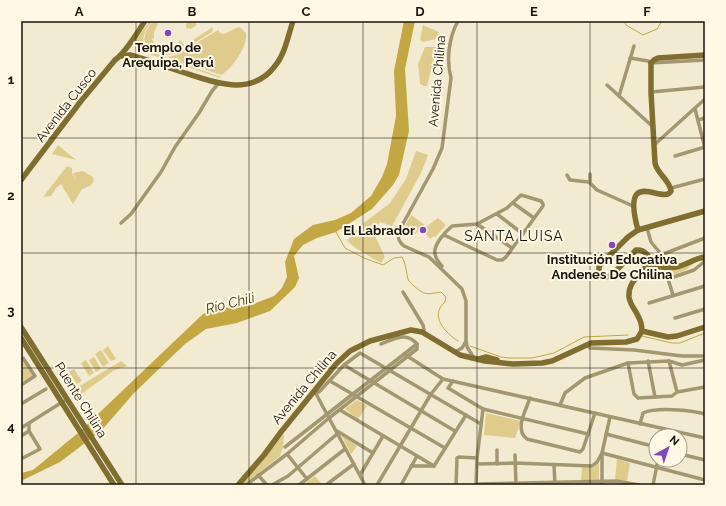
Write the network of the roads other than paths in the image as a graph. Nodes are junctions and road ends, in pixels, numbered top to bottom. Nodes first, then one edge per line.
1 (145, 21) edge
2 (293, 21) edge
3 (458, 21) edge
4 (128, 45) junction
5 (634, 46) dead end
6 (130, 55) junction
7 (705, 55) edge
8 (121, 56) junction
9 (630, 58) junction
10 (705, 60) edge
11 (651, 64) junction
12 (218, 84) junction
13 (607, 85) dead end
14 (705, 87) edge
15 (651, 92) junction
16 (619, 96) junction
17 (705, 99) edge
18 (695, 109) junction
19 (652, 116) junction
20 (705, 118) edge
21 (644, 120) junction
22 (698, 120) junction
23 (652, 126) junction
24 (664, 135) junction
25 (653, 136) junction
26 (653, 145) junction
27 (705, 148) edge
28 (675, 156) dead end
29 (590, 174) dead end
30 (567, 175) dead end
31 (705, 179) edge
32 (21, 180) edge
33 (590, 182) junction
34 (671, 188) junction
35 (513, 203) junction
36 (633, 206) junction
37 (705, 211) edge
38 (497, 214) junction
39 (534, 218) junction
40 (121, 223) dead end
41 (477, 224) junction
42 (647, 228) junction
43 (638, 230) junction
44 (523, 234) junction
45 (444, 235) junction
46 (705, 238) edge
47 (512, 248) junction
48 (705, 257) edge
49 (648, 265) junction
50 (446, 272) junction
51 (705, 286) edge
52 (403, 292) dead end
53 (672, 295) junction
54 (649, 303) dead end
55 (705, 309) edge
56 (675, 318) dead end
57 (21, 327) edge
58 (705, 327) edge
59 (425, 335) junction
60 (640, 335) junction
61 (21, 338) edge
62 (466, 340) junction
63 (381, 344) dead end
64 (587, 345) junction
65 (455, 353) junction
66 (406, 355) junction
67 (705, 356) edge
68 (23, 358) dead end
69 (476, 359) junction
70 (705, 360) edge
71 (648, 361) junction
72 (669, 361) junction
73 (628, 363) junction
74 (344, 365) junction
75 (388, 369) junction
76 (443, 379) junction
77 (330, 381) junction
78 (453, 381) junction
79 (372, 382) junction
80 (21, 384) edge
81 (705, 387) edge
82 (46, 389) dead end
83 (315, 392) junction
84 (677, 392) junction
85 (431, 394) junction
86 (355, 395) junction
87 (655, 397) junction
88 (530, 398) junction
89 (64, 401) dead end
90 (21, 404) edge
91 (560, 405) junction
92 (483, 409) junction
93 (340, 410) junction
94 (421, 411) junction
95 (595, 413) junction
96 (705, 414) edge
97 (466, 415) junction
98 (328, 416) junction
99 (610, 417) junction
100 (523, 418) junction
101 (29, 424) junction
102 (481, 424) junction
103 (640, 424) junction
104 (21, 428) edge
105 (411, 428) junction
106 (659, 428) edge
107 (29, 431) junction
108 (455, 431) junction
109 (336, 432) junction
110 (588, 434) junction
111 (606, 434) junction
112 (688, 434) edge
113 (21, 436) edge
114 (383, 436) junction
115 (705, 438) edge
116 (648, 445) edge
117 (400, 446) junction
118 (285, 447) dead end
119 (444, 448) junction
120 (346, 449) junction
121 (497, 450) dead end
122 (373, 453) junction
123 (602, 453) junction
124 (287, 454) junction
125 (515, 455) dead end
126 (417, 456) junction
127 (688, 456) edge
128 (477, 458) junction
129 (21, 459) edge
130 (705, 460) edge
131 (515, 463) junction
132 (354, 464) junction
133 (476, 464) junction
134 (497, 464) junction
135 (554, 465) junction
136 (648, 465) edge
137 (411, 466) junction
138 (434, 466) junction
139 (297, 468) junction
140 (656, 468) edge
141 (660, 468) edge
142 (258, 475) junction
143 (360, 475) junction
144 (306, 479) junction
145 (705, 480) edge
146 (555, 483) edge
147 (602, 483) edge
148 (301, 484) edge
149 (476, 484) edge
150 (516, 484) edge
151 (114, 485) edge
152 (122, 485) edge
153 (238, 485) edge
154 (246, 485) edge
155 (267, 485) edge
156 (272, 485) edge
157 (326, 485) edge
158 (365, 485) edge
159 (377, 485) edge
160 (401, 485) edge
161 (456, 485) edge
162 (639, 485) edge
163 (653, 485) edge

1 - 4 street, Avenida Cusco
2 - 12 street
3 - 50 street, Avenida Chilina
4 - 6 street
4 - 8 street, Avenida Cusco
5 - 9 street
6 - 8 street
6 - 12 street
7 - 11 street
8 - 32 street, Avenida Cusco
9 - 11 street
9 - 16 street
10 - 11 street
11 - 15 street
12 - 40 street
13 - 16 street
14 - 15 street
15 - 19 street
16 - 21 street
17 - 18 street
18 - 22 street
18 - 24 street
19 - 21 street
19 - 23 street
20 - 22 street
21 - 23 street
22 - 27 street
23 - 25 street
24 - 25 street
24 - 26 street
25 - 26 street
26 - 34 street
27 - 28 street
29 - 33 street
30 - 33 street
31 - 34 street
33 - 36 street
34 - 36 street
35 - 38 street
35 - 39 street
35 - 39 street
36 - 43 street
37 - 42 street
38 - 41 street
38 - 44 street
39 - 44 street
41 - 45 street
41 - 47 street
42 - 43 street
42 - 46 street
43 - 49 street
44 - 47 street
45 - 47 street
45 - 50 street
48 - 49 street
48 - 53 street
49 - 60 street
50 - 62 street, Avenida Chilina
51 - 53 street
52 - 59 street
53 - 54 street
55 - 56 street
57 - 152 street, Puente Chilina
58 - 60 street
59 - 65 street, Avenida Chilina
59 - 83 street, Avenida Chilina
60 - 64 street, Avenida Chilina
61 - 151 street, Puente Chilina
62 - 65 street
62 - 69 street, Avenida Chilina
63 - 66 street
64 - 67 street
64 - 69 street, Avenida Chilina
65 - 69 street, Avenida Chilina
66 - 75 street
66 - 76 street
68 - 80 street
70 - 72 street
71 - 72 street
71 - 73 street
71 - 87 street
72 - 84 street
73 - 87 street
73 - 91 street
74 - 75 street
74 - 77 street
74 - 79 street
75 - 79 street
75 - 85 street
76 - 78 street
76 - 85 street
77 - 83 street
77 - 86 street
78 - 88 street
78 - 92 street
79 - 86 street
79 - 94 street
81 - 84 street
82 - 90 street
83 - 98 street
83 - 153 street, Avenida Chilina
84 - 87 street
85 - 94 street
85 - 97 street
86 - 93 street
86 - 98 street
86 - 105 street
88 - 91 street
88 - 100 street
89 - 101 street
91 - 95 street
92 - 100 street
92 - 102 street
93 - 98 street
93 - 114 street
94 - 105 street
94 - 108 street
95 - 99 street
95 - 110 street
96 - 103 street
97 - 102 street
97 - 108 street
98 - 109 street
98 - 118 street
98 - 124 street
99 - 103 street
99 - 111 street
100 - 110 street
100 - 110 street
101 - 104 street
101 - 107 street
102 - 128 street
103 - 106 street
105 - 117 street
105 - 119 street
107 - 113 street
107 - 129 street
108 - 119 street
109 - 120 street
109 - 122 street
109 - 139 street
111 - 116 street
111 - 123 street
112 - 115 street
114 - 117 street
114 - 122 street
117 - 126 street
117 - 159 street
119 - 138 street
120 - 132 street
120 - 144 street
121 - 134 street
122 - 143 street
123 - 135 street
123 - 136 street
123 - 147 street
124 - 139 street
124 - 142 street
125 - 131 street
126 - 137 street
126 - 138 street
127 - 130 street
128 - 133 street
128 - 161 street
131 - 134 street
131 - 135 street
131 - 150 street
132 - 143 street
132 - 157 street
133 - 134 street
133 - 149 street
135 - 146 street
137 - 138 street
137 - 160 street
139 - 144 street
139 - 156 street
140 - 163 street
141 - 145 street
142 - 154 street
142 - 155 street
143 - 158 street
144 - 148 street
146 - 147 street
146 - 150 street
147 - 162 street
149 - 150 street

